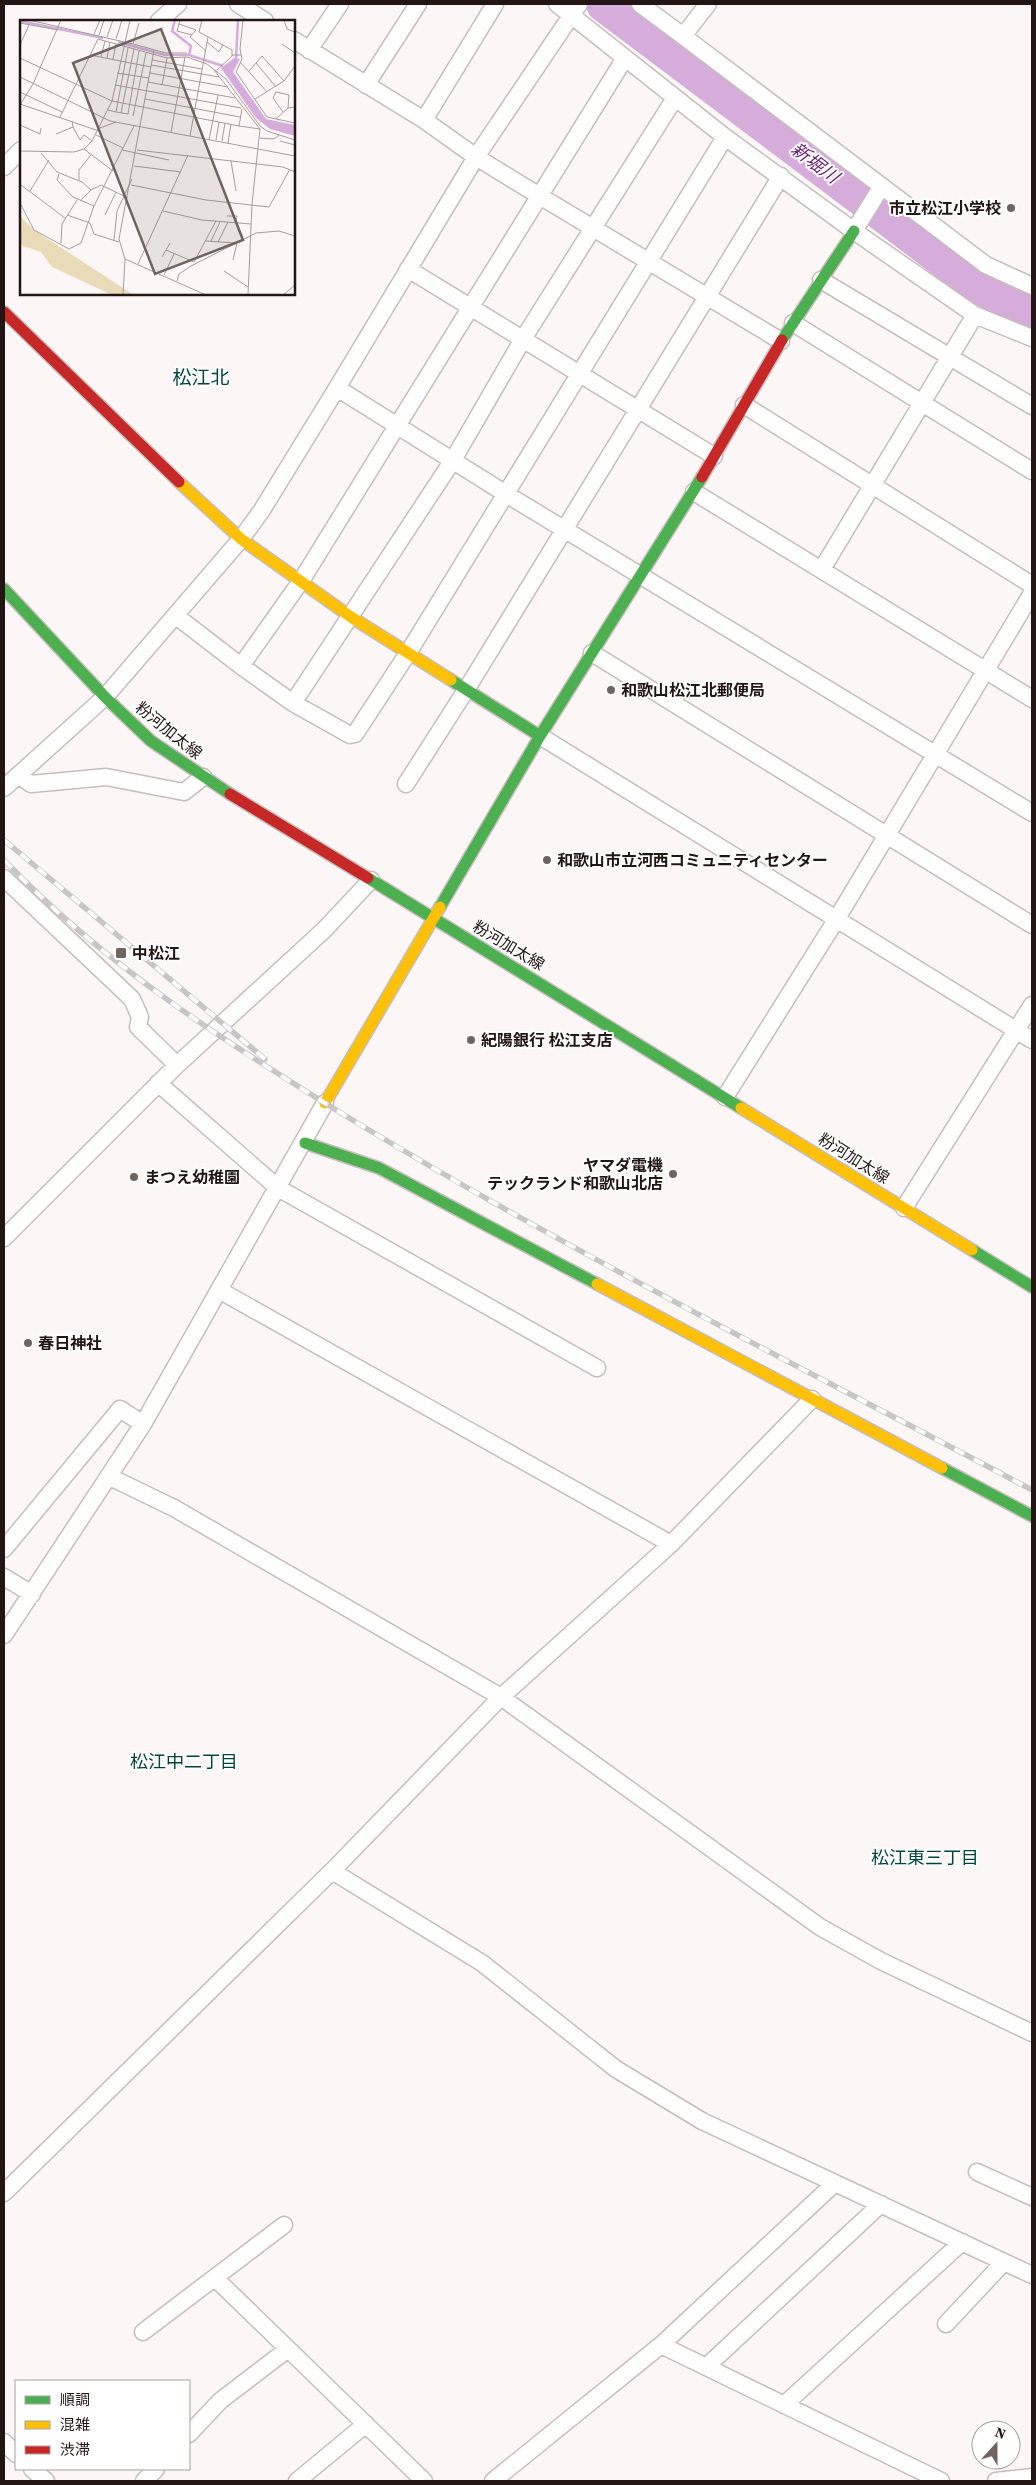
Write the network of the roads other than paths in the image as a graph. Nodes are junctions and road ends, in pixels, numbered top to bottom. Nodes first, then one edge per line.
1 (178, 4) edge
2 (238, 4) edge
3 (340, 4) edge
4 (418, 4) edge
5 (495, 4) edge
6 (557, 4) edge
7 (640, 4) edge
8 (708, 4) edge
9 (575, 9) edge
10 (161, 20) edge
11 (263, 20) edge
12 (683, 36) junction
13 (295, 41) edge
14 (310, 50) junction
15 (624, 58) junction
16 (366, 86) junction
17 (675, 98) junction
18 (424, 120) junction
19 (725, 137) junction
20 (20, 151) edge
21 (476, 157) junction
22 (4, 167) edge
23 (781, 176) junction
24 (882, 186) junction
25 (538, 195) junction
26 (593, 229) junction
27 (854, 231) junction
28 (648, 264) junction
29 (408, 269) junction
30 (821, 280) junction
31 (1032, 286) edge
32 (707, 298) junction
33 (469, 306) junction
34 (4, 312) edge
35 (975, 315) junction
36 (793, 324) junction
37 (1032, 338) edge
38 (523, 339) junction
39 (782, 342) junction
40 (950, 357) junction
41 (579, 373) junction
42 (338, 388) junction
43 (922, 404) junction
44 (744, 405) junction
45 (1032, 406) edge
46 (638, 411) junction
47 (397, 425) junction
48 (714, 456) junction
49 (453, 460) junction
50 (1032, 471) edge
51 (872, 484) junction
52 (694, 492) junction
53 (506, 494) junction
54 (565, 529) junction
55 (241, 539) junction
56 (822, 570) junction
57 (642, 575) junction
58 (300, 581) junction
59 (1032, 585) edge
60 (4, 589) edge
61 (1032, 594) edge
62 (176, 616) junction
63 (351, 617) junction
64 (592, 653) junction
65 (408, 654) junction
66 (241, 666) junction
67 (985, 670) junction
68 (466, 690) junction
69 (105, 698) junction
70 (1032, 699) edge
71 (293, 703) junction
72 (540, 736) junction
73 (934, 755) junction
74 (18, 775) junction
75 (203, 777) junction
76 (406, 784) dead end
77 (4, 788) edge
78 (1032, 813) edge
79 (886, 836) junction
80 (4, 878) edge
81 (371, 880) junction
82 (432, 918) junction
83 (836, 920) junction
84 (1032, 925) edge
85 (1032, 1005) edge
86 (1016, 1030) junction
87 (1032, 1040) edge
88 (177, 1065) junction
89 (158, 1083) junction
90 (725, 1097) junction
91 (325, 1103) joint
92 (305, 1142) junction
93 (278, 1188) junction
94 (904, 1208) junction
95 (4, 1238) edge
96 (1032, 1286) edge
97 (219, 1290) junction
98 (597, 1368) dead end
99 (812, 1398) junction
100 (143, 1424) junction
101 (110, 1477) junction
102 (1032, 1516) edge
103 (670, 1544) junction
104 (4, 1549) edge
105 (4, 1577) edge
106 (32, 1594) junction
107 (4, 1635) edge
108 (501, 1697) junction
109 (332, 1871) junction
110 (1032, 2033) edge
111 (977, 2172) dead end
112 (835, 2183) junction
113 (4, 2193) edge
114 (1032, 2197) edge
115 (880, 2204) junction
116 (284, 2225) dead end
117 (962, 2242) junction
118 (1004, 2262) junction
119 (1032, 2275) edge
120 (215, 2278) junction
121 (946, 2324) dead end
122 (143, 2332) dead end
123 (661, 2345) junction
124 (288, 2348) junction
125 (706, 2367) junction
126 (784, 2405) junction
127 (366, 2424) junction
128 (190, 2433) edge
129 (4, 2442) edge
130 (15, 2453) edge
131 (33, 2470) edge
132 (155, 2470) edge
133 (1032, 2477) edge
134 (46, 2481) edge
135 (144, 2481) edge
136 (297, 2481) edge
137 (424, 2481) edge
138 (493, 2481) edge
139 (941, 2481) edge
140 (996, 2481) edge

1 - 10 street
2 - 11 street
3 - 14 street
4 - 16 street
5 - 18 street
6 - 9 street
7 - 12 street
8 - 12 street
9 - 15 street
9 - 21 street
12 - 24 street
13 - 14 street
14 - 16 street
15 - 17 street
15 - 25 street
16 - 18 street
17 - 19 street
17 - 26 street
18 - 21 street
19 - 23 street
19 - 28 street
20 - 22 street
21 - 25 street
21 - 29 street
23 - 27 street
23 - 32 street
24 - 27 street
24 - 31 street
25 - 26 street
25 - 33 street
26 - 28 street
26 - 38 street
27 - 30 street
27 - 35 street
28 - 32 street
28 - 41 street
29 - 33 street
29 - 42 street
30 - 36 street
30 - 40 street
32 - 39 street
32 - 46 street
33 - 38 street
33 - 47 street
34 - 55 street
35 - 37 street
35 - 40 street
36 - 39 street
36 - 43 street
38 - 41 street
38 - 49 street
39 - 44 street
40 - 43 street
40 - 45 street
41 - 46 street
41 - 53 street
42 - 47 street
42 - 55 street
43 - 50 street
43 - 51 street
44 - 48 street
44 - 51 street
46 - 48 street
46 - 54 street
47 - 49 street
47 - 58 street
48 - 52 street
49 - 53 street
49 - 63 street
51 - 56 street
51 - 59 street
52 - 56 street
52 - 57 street
53 - 54 street
53 - 65 street
54 - 57 street
54 - 68 street
55 - 58 street
55 - 62 street
56 - 67 street
57 - 64 street
57 - 73 street
58 - 63 street
58 - 66 street
60 - 69 street, 粉河加太線
61 - 67 street
62 - 66 street
62 - 69 street
63 - 65 street
63 - 71 street
64 - 72 street
64 - 79 street
65 - 68 street
65 - 71 street
66 - 71 street
67 - 70 street
67 - 73 street
68 - 72 street
68 - 76 street
69 - 74 street
69 - 75 street, 粉河加太線
72 - 82 street
72 - 83 street
73 - 78 street
73 - 79 street
74 - 75 street
74 - 77 street
75 - 81 street, 粉河加太線
79 - 83 street
79 - 84 street
80 - 88 street
81 - 82 street, 粉河加太線
81 - 88 street
82 - 90 street, 粉河加太線
82 - 91 street
83 - 86 street
83 - 90 street
85 - 86 street
86 - 87 street
86 - 94 street
88 - 89 street
89 - 93 street
89 - 95 street
90 - 94 street, 粉河加太線
91 - 92 street
92 - 93 street
92 - 99 street
93 - 97 street
93 - 98 street
94 - 96 street, 粉河加太線
97 - 100 street
97 - 103 street
99 - 102 street
99 - 103 street
100 - 101 street
100 - 104 street
101 - 106 street
101 - 108 street
103 - 108 street
105 - 106 street
106 - 107 street
108 - 109 street
108 - 110 street
109 - 112 street
109 - 113 street
111 - 114 street
112 - 115 street
112 - 123 street
115 - 117 street
115 - 125 street
116 - 120 street
117 - 118 street
117 - 126 street
118 - 119 street
118 - 121 street
120 - 122 street
120 - 124 street
123 - 125 street
123 - 138 street
124 - 127 street
124 - 128 street
125 - 126 street
126 - 139 street
127 - 136 street
127 - 137 street
129 - 130 street
131 - 134 street
132 - 135 street
133 - 140 street

